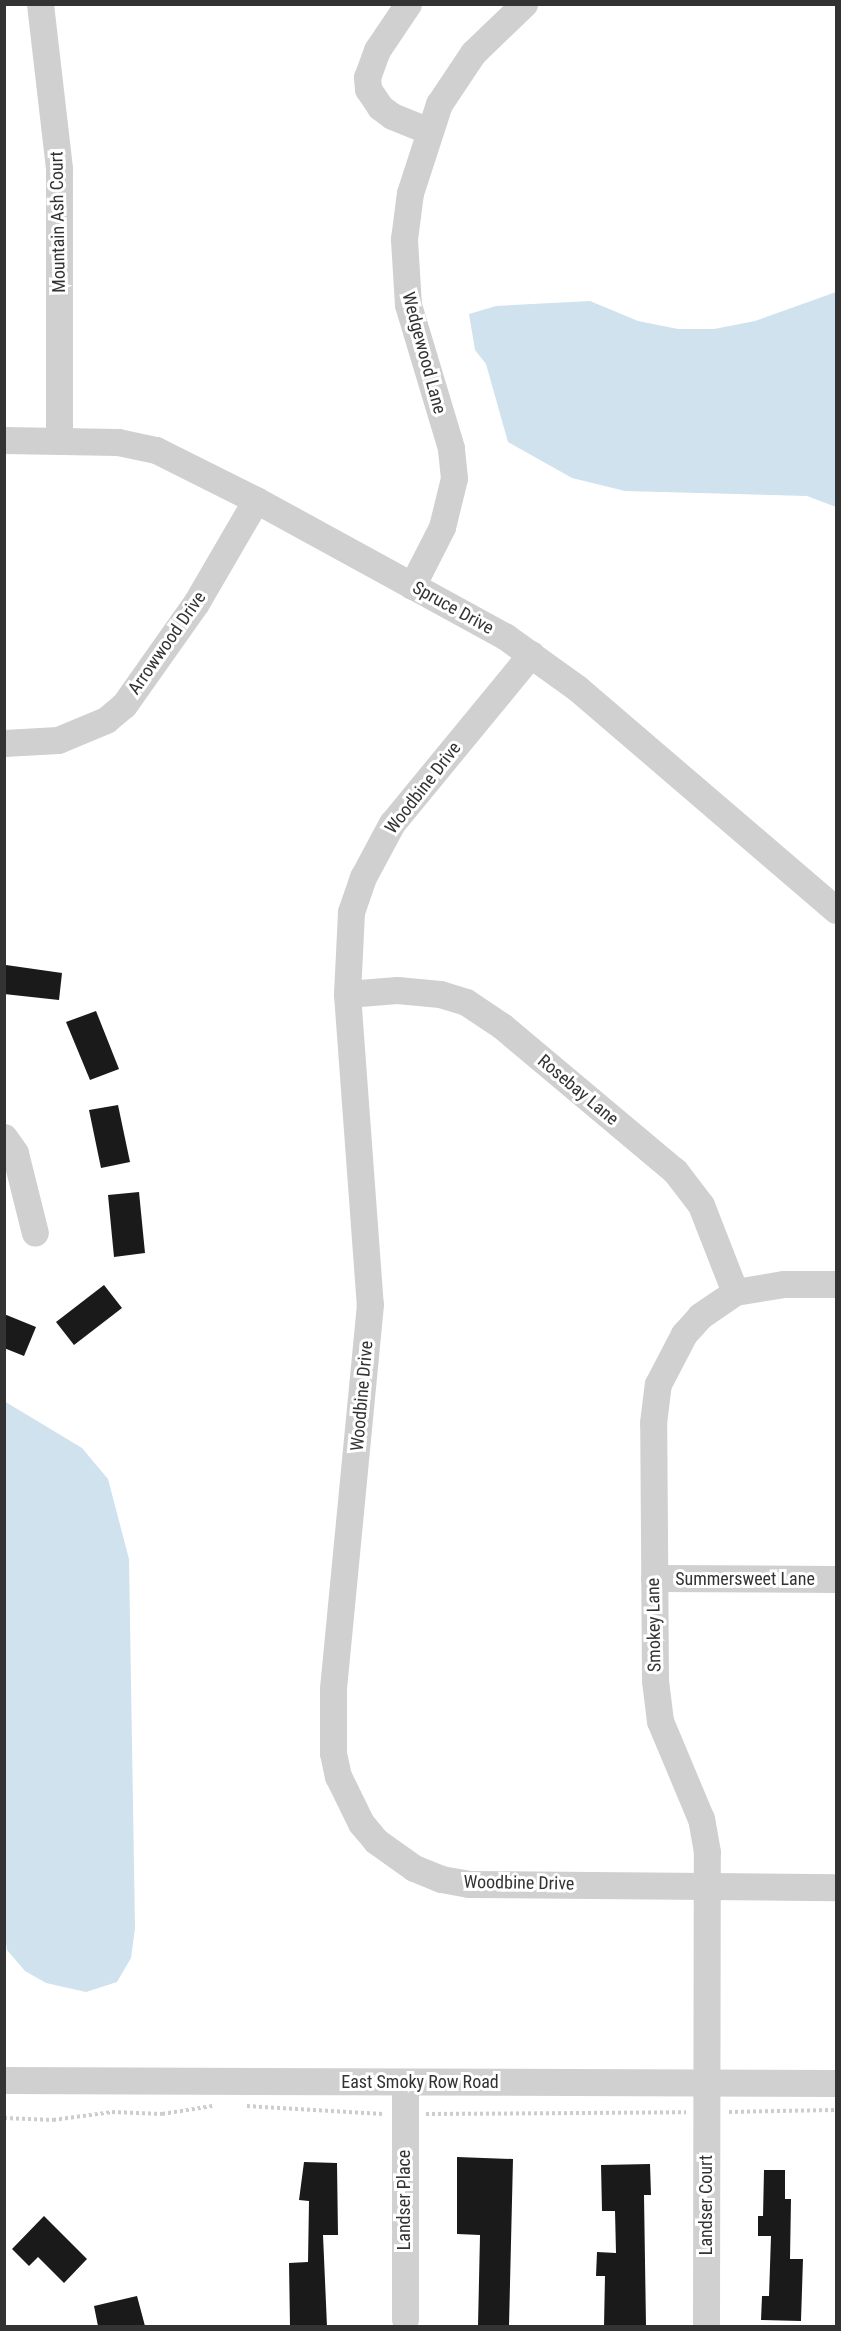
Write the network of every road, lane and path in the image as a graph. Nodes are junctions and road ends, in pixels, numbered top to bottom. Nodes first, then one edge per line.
1 (40, 4) edge
2 (408, 4) edge
3 (524, 4) edge
4 (427, 130) junction
5 (4, 440) edge
6 (59, 440) junction
7 (256, 500) junction
8 (412, 586) junction
9 (531, 654) junction
10 (4, 743) edge
11 (837, 910) edge
12 (347, 994) junction
13 (4, 1137) edge
14 (35, 1233) dead end
15 (837, 1284) edge
16 (735, 1292) junction
17 (654, 1578) junction
18 (837, 1579) edge
19 (709, 1887) junction
20 (837, 1887) edge
21 (4, 2080) edge
22 (405, 2082) junction
23 (707, 2083) junction
24 (837, 2083) edge
25 (220, 2105) dead end
26 (239, 2106) dead end
27 (837, 2110) edge
28 (707, 2112) junction
29 (388, 2114) dead end
30 (420, 2114) dead end
31 (4, 2118) edge
32 (405, 2319) dead end
33 (706, 2326) edge

1 - 6 street, Mountain Ash Court
2 - 4 street
3 - 4 street, Wedgewood Lane
4 - 8 street, Wedgewood Lane
5 - 6 street, Spruce Drive
6 - 7 street, Spruce Drive
7 - 8 street, Spruce Drive
7 - 10 street, Arrowwood Drive
8 - 9 street, Spruce Drive
9 - 11 street, Spruce Drive
9 - 12 street, Woodbine Drive
12 - 16 street, Rosebay Lane
12 - 19 street, Woodbine Drive
13 - 14 street
15 - 16 street, Smokey Lane
16 - 17 street, Smokey Lane
17 - 18 street, Summersweet Lane
17 - 19 street, Smokey Lane
19 - 20 street, Woodbine Drive
19 - 23 street, Smokey Lane
21 - 22 street, East Smoky Row Road
22 - 23 street, East Smoky Row Road
22 - 32 street, Landser Place
23 - 24 street, East Smoky Row Road
23 - 28 street, Landser Court
25 - 31 path
26 - 29 path
27 - 28 path
28 - 30 path
28 - 33 street, Landser Court

